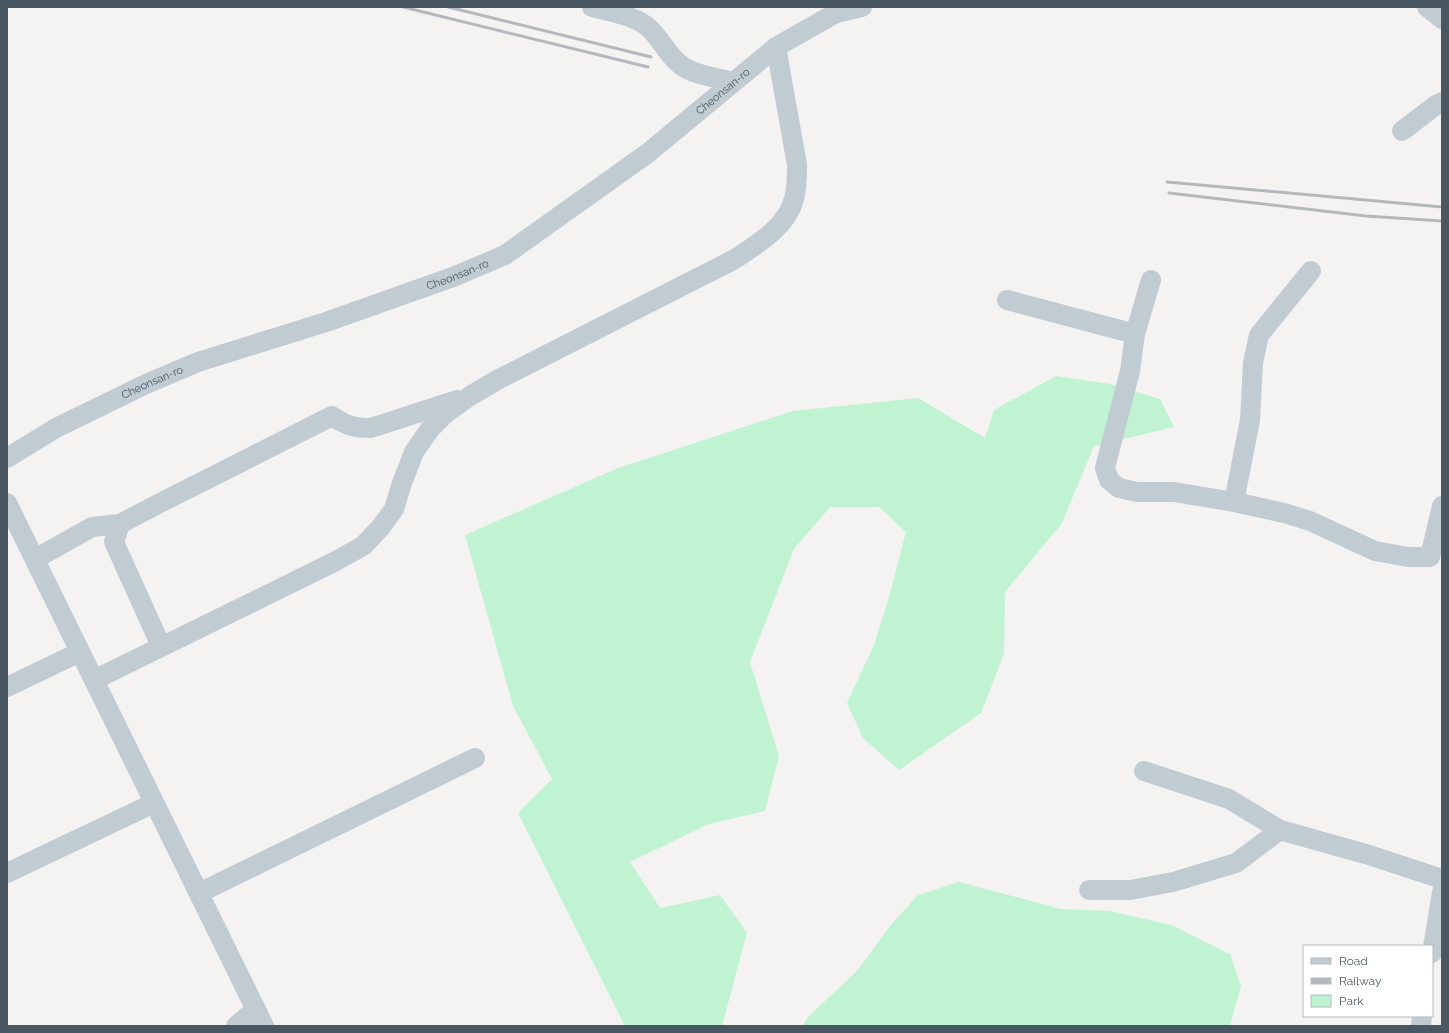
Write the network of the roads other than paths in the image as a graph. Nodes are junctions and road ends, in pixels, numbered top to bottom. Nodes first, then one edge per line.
1 (592, 7) edge
2 (862, 7) edge
3 (1427, 7) edge
4 (1442, 19) edge
5 (776, 47) junction
6 (733, 82) junction
7 (1442, 102) edge
8 (1402, 131) dead end
9 (1311, 271) dead end
10 (1151, 280) dead end
11 (1007, 300) dead end
12 (1135, 334) junction
13 (470, 396) junction
14 (7, 458) edge
15 (1234, 502) junction
16 (7, 503) edge
17 (1442, 506) edge
18 (120, 524) junction
19 (35, 559) junction
20 (161, 646) junction
21 (80, 652) junction
22 (94, 680) junction
23 (7, 688) edge
24 (476, 758) dead end
25 (1144, 771) dead end
26 (154, 803) junction
27 (1280, 830) junction
28 (7, 873) edge
29 (1442, 879) edge
30 (1089, 890) dead end
31 (1442, 892) edge
32 (199, 893) junction
33 (1433, 947) edge
34 (260, 1018) edge
35 (236, 1026) edge

1 - 6 street
2 - 5 street, Cheonsan-ro
3 - 4 street
5 - 6 street, Cheonsan-ro
5 - 13 street
6 - 14 street, Cheonsan-ro
7 - 8 street
9 - 15 street
10 - 12 street
11 - 12 street
12 - 15 street
13 - 18 street
13 - 20 street
15 - 17 street
16 - 19 street
18 - 19 street
18 - 20 street
19 - 21 street
20 - 22 street
21 - 22 street
21 - 23 street
22 - 26 street
24 - 32 street
25 - 27 street
26 - 28 street
26 - 32 street
27 - 29 street
27 - 30 street
31 - 33 street
32 - 34 street
34 - 35 street

